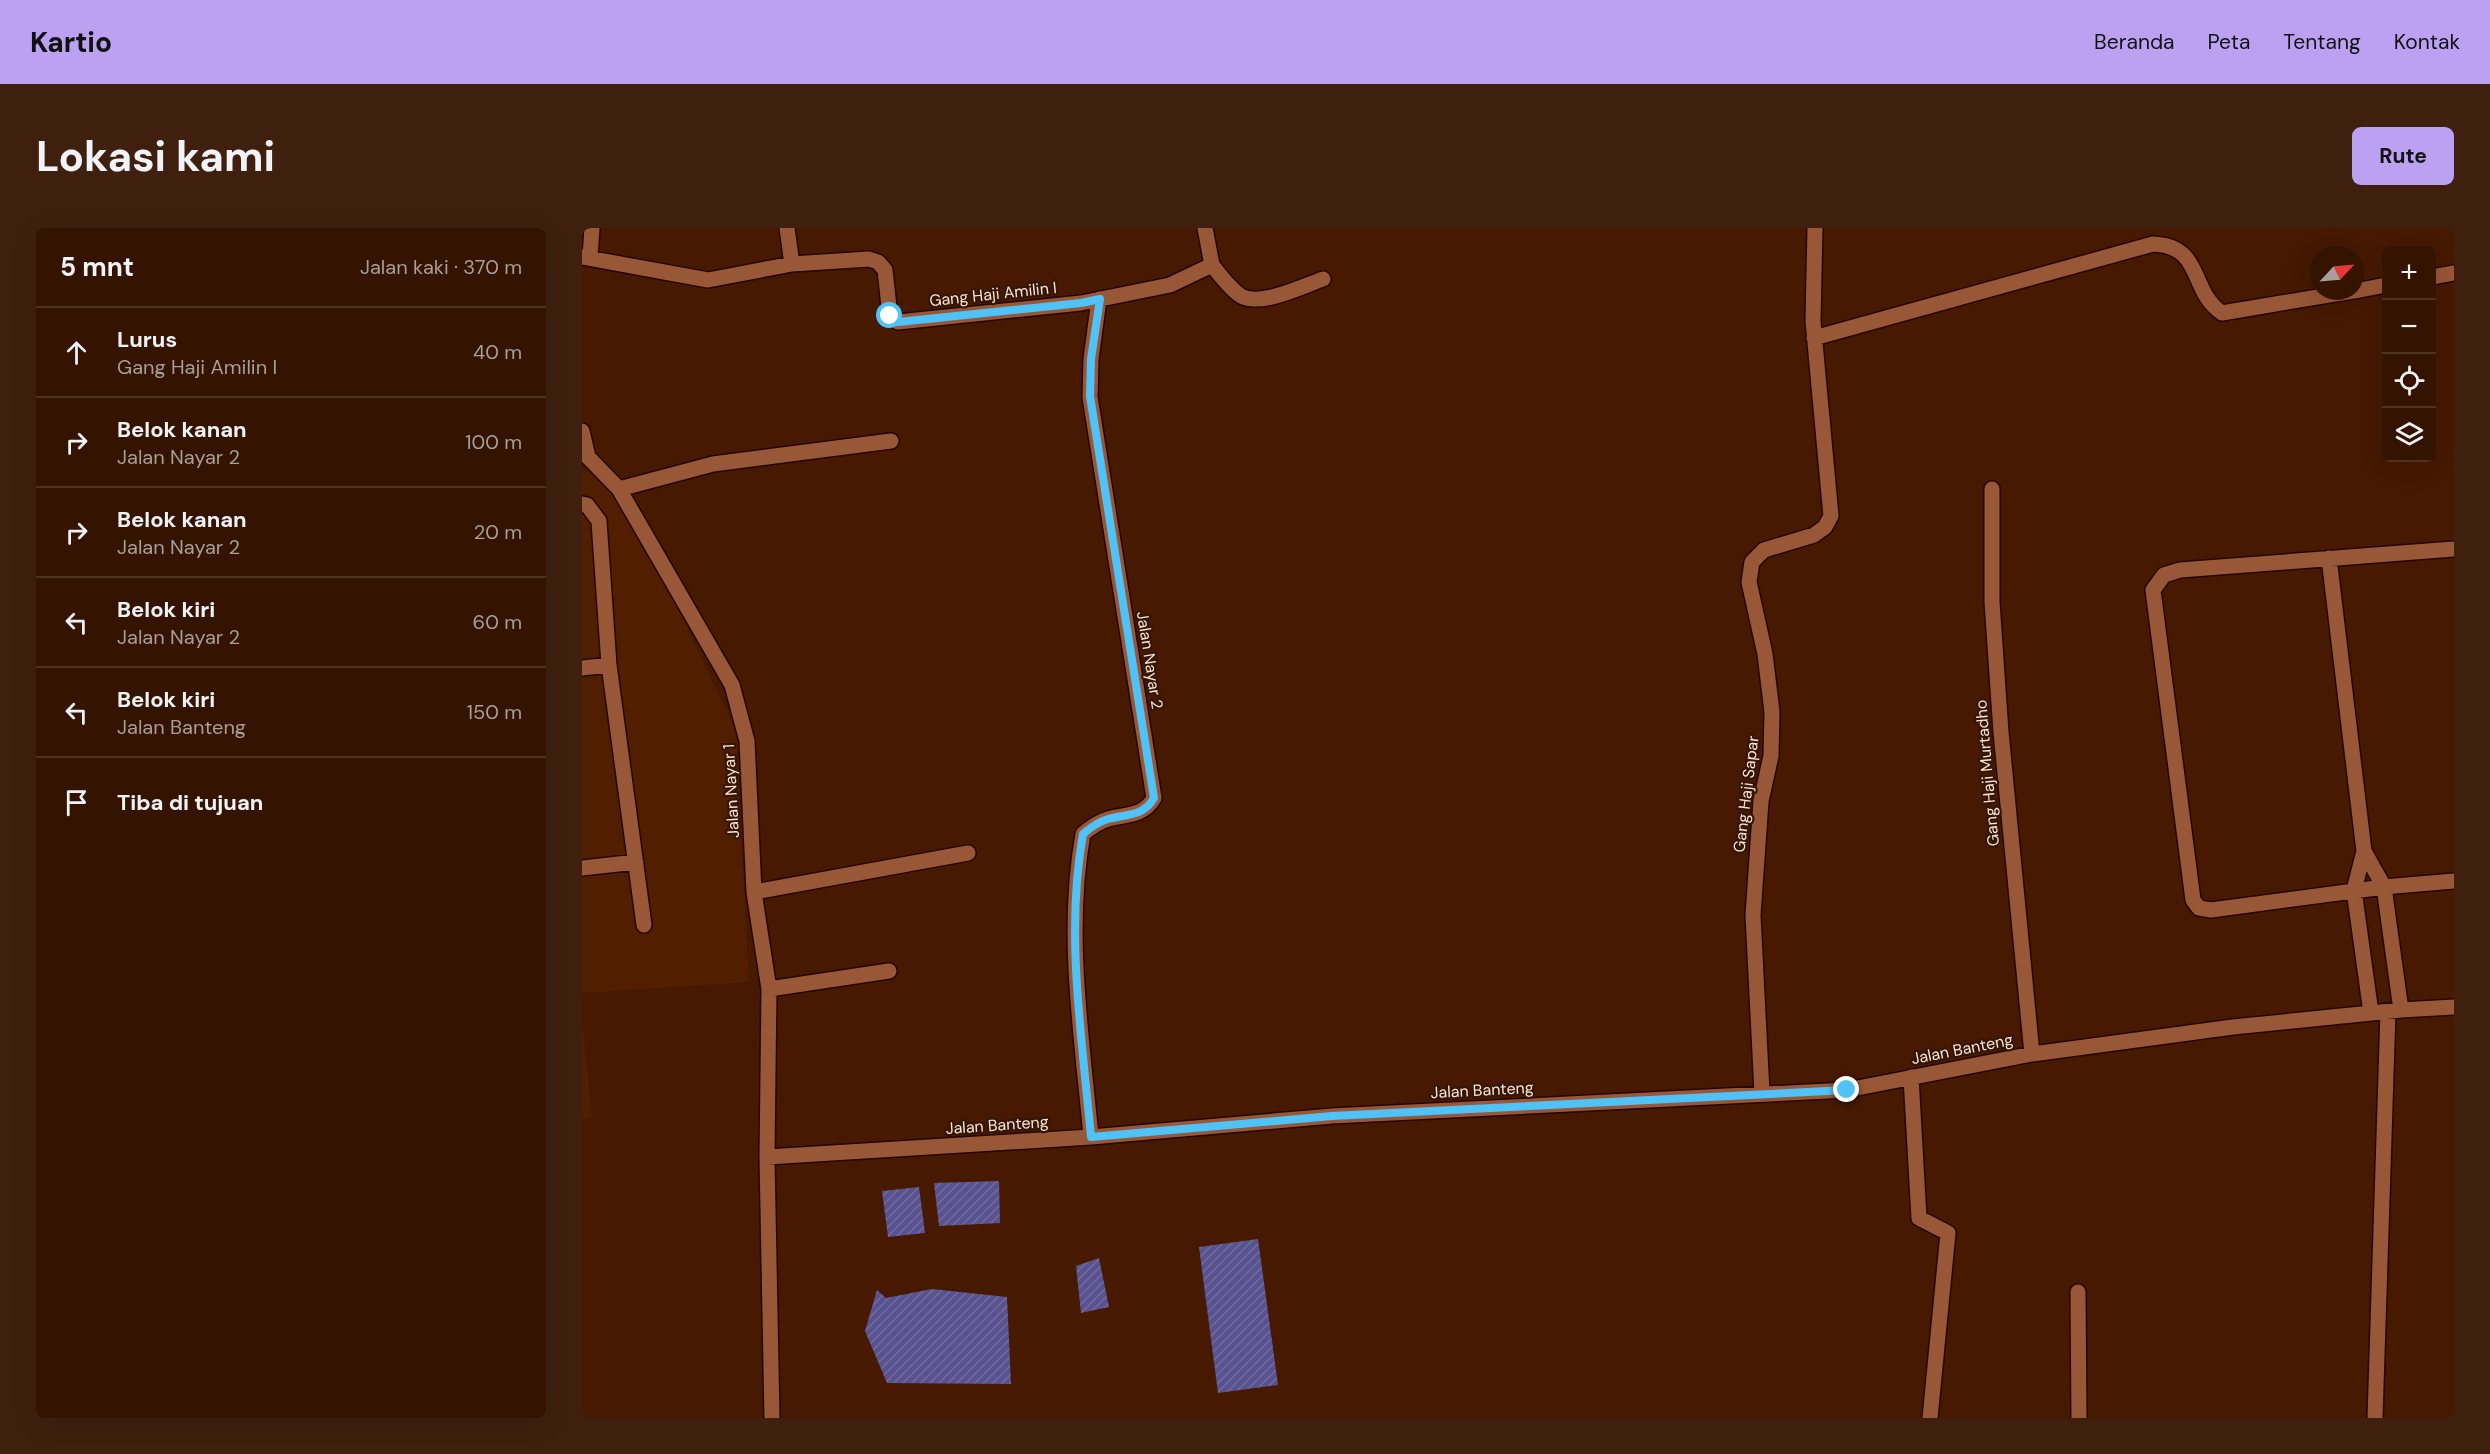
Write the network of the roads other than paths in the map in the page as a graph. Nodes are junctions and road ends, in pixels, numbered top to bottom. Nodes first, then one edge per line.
1 (592, 228) edge
2 (787, 228) edge
3 (1205, 228) edge
4 (1815, 228) edge
5 (586, 257) edge
6 (792, 264) junction
7 (1212, 265) junction
8 (2454, 273) edge
9 (2436, 276) edge
10 (1323, 279) dead end
11 (2382, 286) edge
12 (2364, 289) edge
13 (2310, 298) edge
14 (1100, 299) junction
15 (1814, 338) junction
16 (582, 431) edge
17 (891, 441) dead end
18 (620, 489) junction
19 (1992, 489) dead end
20 (582, 504) edge
21 (2454, 549) edge
22 (2330, 558) junction
23 (609, 665) junction
24 (582, 668) edge
25 (2364, 851) junction
26 (968, 853) dead end
27 (636, 862) junction
28 (582, 868) edge
29 (2454, 881) edge
30 (2384, 886) junction
31 (2354, 890) junction
32 (754, 892) junction
33 (644, 925) dead end
34 (889, 970) dead end
35 (769, 989) junction
36 (2454, 1007) edge
37 (2394, 1011) junction
38 (2371, 1013) junction
39 (2031, 1054) junction
40 (1911, 1077) junction
41 (1762, 1094) junction
42 (1091, 1137) junction
43 (767, 1157) junction
44 (2078, 1292) dead end
45 (772, 1418) edge
46 (1930, 1418) edge
47 (2079, 1418) edge
48 (2375, 1418) edge

1 - 5 street
2 - 6 street
3 - 7 street
4 - 15 street, Gang Haji Sapar
5 - 6 street, Gang Haji Amilin I
6 - 14 street, Gang Haji Amilin I
7 - 10 street
7 - 14 street
8 - 9 street
11 - 12 street
13 - 15 street
14 - 42 street, Jalan Nayar 2
15 - 41 street, Gang Haji Sapar
16 - 18 street, Jalan Nayar 1
17 - 18 street
18 - 32 street, Jalan Nayar 1
19 - 39 street, Gang Haji Murtadho
20 - 23 street
21 - 22 street
22 - 25 street
22 - 31 street
23 - 24 street
23 - 27 street
25 - 30 street
25 - 31 street
26 - 32 street
27 - 28 street
27 - 33 street
29 - 30 street
30 - 31 street
30 - 37 street
31 - 38 street
32 - 35 street, Jalan Nayar 1
34 - 35 street
35 - 43 street, Jalan Nayar 1
36 - 37 street, Jalan Banteng
37 - 38 street, Jalan Banteng
37 - 48 street
38 - 39 street, Jalan Banteng
39 - 40 street, Jalan Banteng
40 - 41 street, Jalan Banteng
40 - 46 street
41 - 42 street, Jalan Banteng
42 - 43 street, Jalan Banteng
43 - 45 street
44 - 47 street

